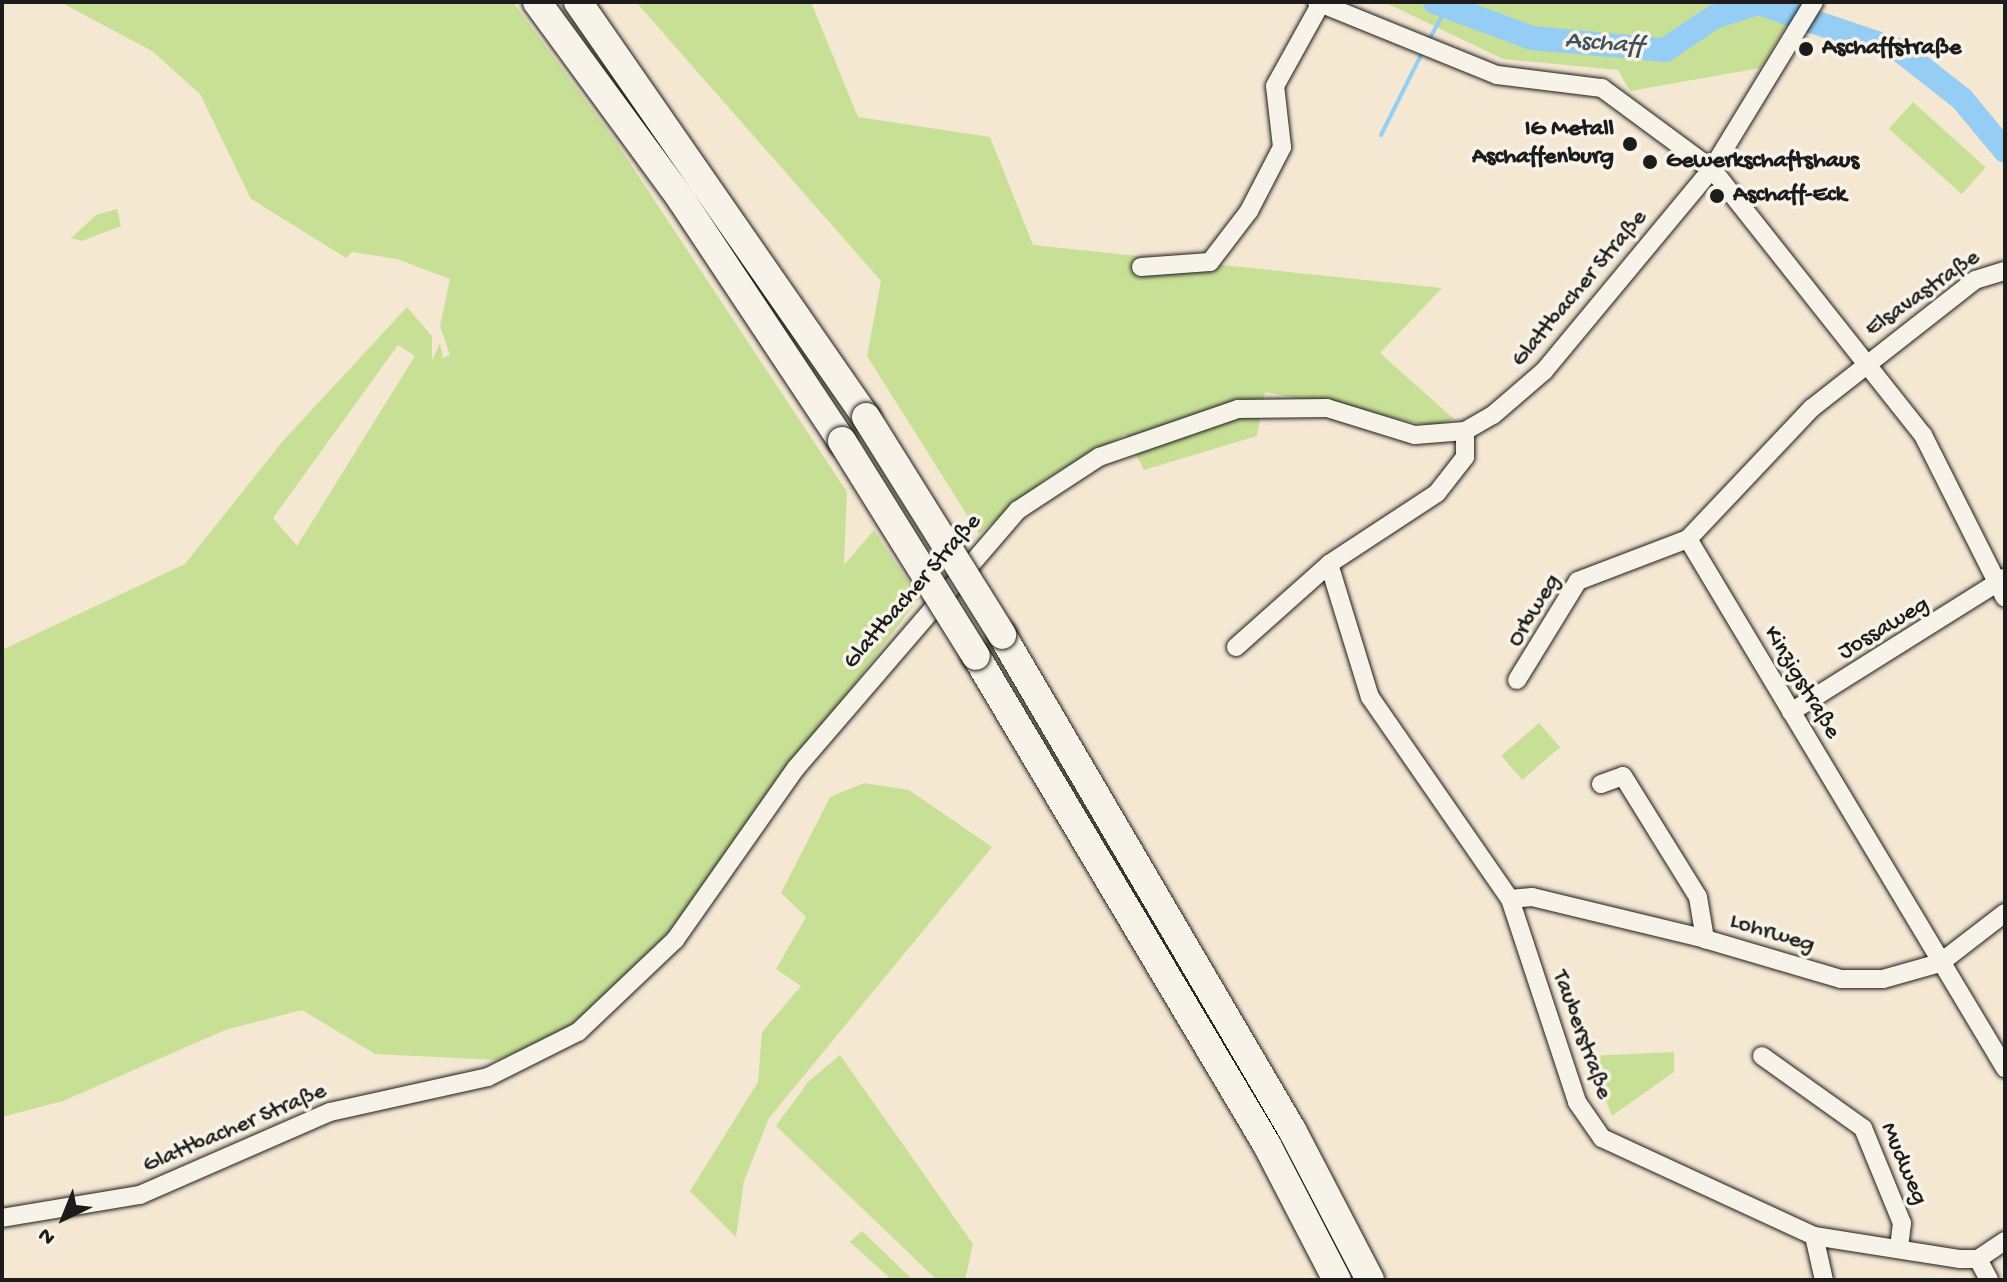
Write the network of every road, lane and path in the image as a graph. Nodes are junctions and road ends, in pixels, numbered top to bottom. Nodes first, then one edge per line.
1 (537, 2) edge
2 (578, 2) edge
3 (1814, 2) edge
4 (1319, 3) edge
5 (1712, 169) junction
6 (1141, 267) dead end
7 (2005, 271) edge
8 (1869, 361) junction
9 (1465, 431) junction
10 (1688, 539) junction
11 (1329, 564) junction
12 (2003, 586) edge
13 (1236, 647) dead end
14 (1517, 680) dead end
15 (1791, 712) junction
16 (1601, 784) dead end
17 (1510, 899) junction
18 (2005, 913) edge
19 (1705, 939) junction
20 (1940, 963) junction
21 (1762, 1056) dead end
22 (2005, 1068) edge
23 (2, 1218) edge
24 (1814, 1236) junction
25 (2005, 1241) edge
26 (1899, 1248) junction
27 (1978, 1259) junction
28 (1337, 1280) edge
29 (1370, 1280) edge
30 (1824, 1280) edge
31 (1989, 1280) edge

1 - 28 highway, bridge
2 - 29 highway, bridge
3 - 5 street, Glattbacher Straße
4 - 5 street
4 - 6 street
5 - 8 street
5 - 9 street, Glattbacher Straße
7 - 8 street, Elsavastraße
8 - 10 street
8 - 12 street
9 - 11 street
9 - 23 street, Glattbacher Straße
10 - 14 street, Orbweg
10 - 15 street, Kinzigstraße
11 - 13 street
11 - 17 street, Tauberstraße
12 - 15 street, Jossaweg
15 - 20 street, Kinzigstraße
16 - 19 street
17 - 19 street, Lohrweg
17 - 24 street, Tauberstraße
18 - 20 street, Lohrweg
19 - 20 street, Lohrweg
20 - 22 street, Kinzigstraße
21 - 26 street, Mudweg
24 - 26 street, Tauberstraße
24 - 30 street
25 - 27 street
26 - 27 street, Tauberstraße
27 - 31 street

